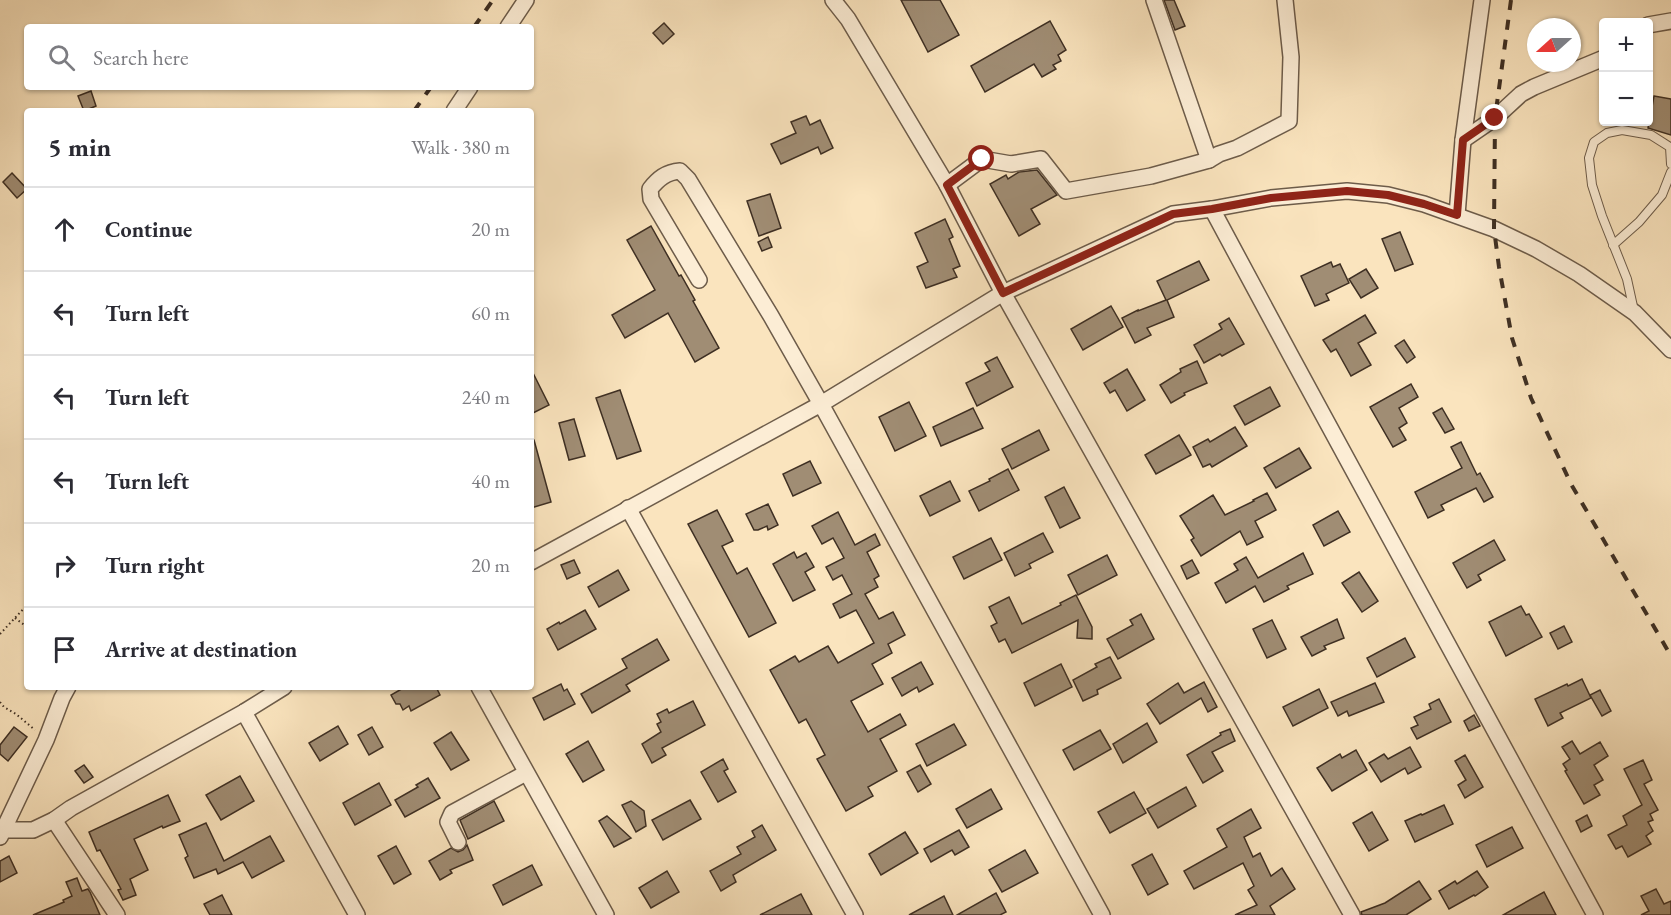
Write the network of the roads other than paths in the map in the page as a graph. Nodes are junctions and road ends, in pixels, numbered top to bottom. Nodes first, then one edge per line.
1 (526, 0) edge
2 (833, 0) edge
3 (1154, 0) edge
4 (1285, 0) edge
5 (1482, 0) edge
6 (1671, 21) edge
7 (510, 24) edge
8 (1653, 25) edge
9 (1599, 60) edge
10 (468, 90) edge
11 (456, 108) edge
12 (1463, 140) junction
13 (1209, 160) junction
14 (1671, 164) edge
15 (1671, 172) edge
16 (947, 185) junction
17 (1212, 209) junction
18 (1457, 215) junction
19 (1613, 245) junction
20 (699, 280) dead end
21 (1003, 293) junction
22 (1635, 313) junction
23 (1671, 350) edge
24 (821, 404) junction
25 (628, 508) junction
26 (534, 560) edge
27 (66, 690) edge
28 (279, 690) edge
29 (481, 690) edge
30 (244, 712) junction
31 (526, 773) junction
32 (54, 820) junction
33 (2, 833) edge
34 (458, 843) dead end
35 (117, 915) edge
36 (357, 915) edge
37 (606, 915) edge
38 (855, 915) edge
39 (1102, 915) edge
40 (1352, 915) edge
41 (1595, 915) edge

1 - 7 street
2 - 16 street
3 - 13 street
4 - 13 street
5 - 12 street
6 - 8 street
9 - 12 street
10 - 11 street
12 - 18 street
13 - 16 street
14 - 19 lane
15 - 19 lane
16 - 21 street
17 - 18 street
17 - 21 street
17 - 41 street
18 - 22 street
19 - 22 lane
20 - 24 street
21 - 24 street
21 - 40 street
22 - 23 street
24 - 25 street
24 - 39 street
25 - 26 street
25 - 38 street
27 - 33 street
28 - 30 street
29 - 31 street
30 - 32 street
30 - 36 street
31 - 34 street
31 - 37 street
32 - 33 street
32 - 35 street

